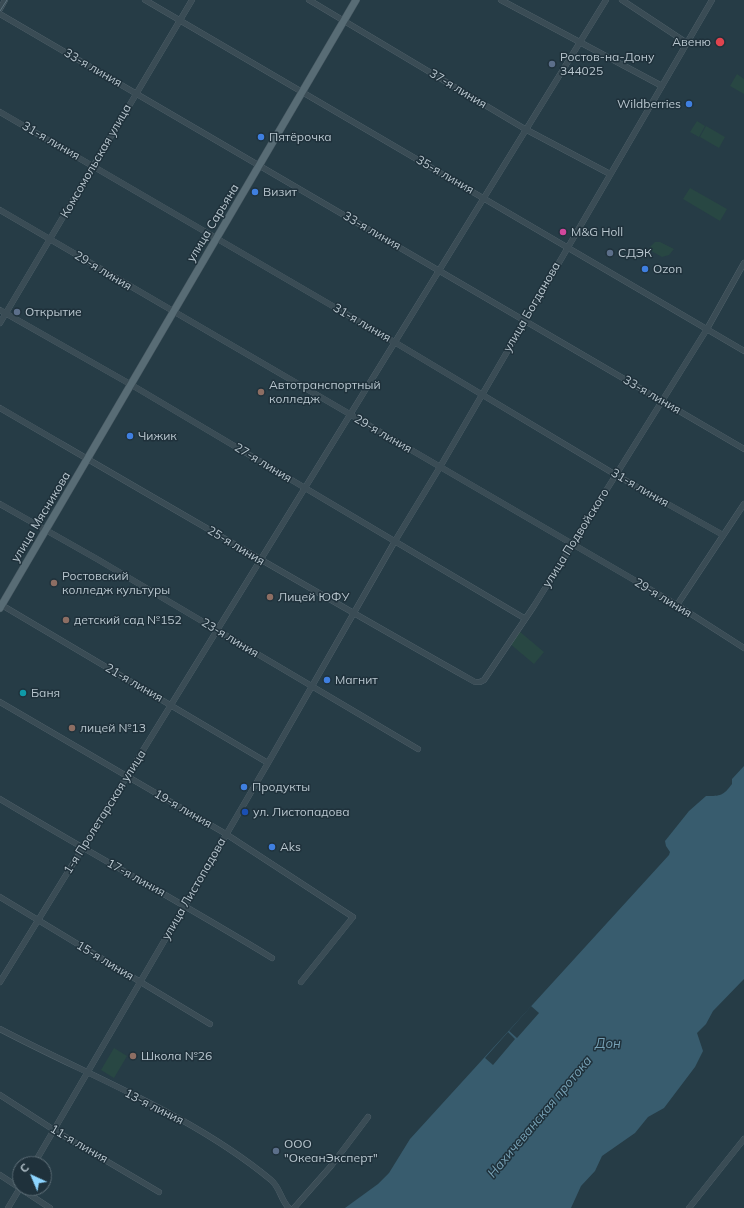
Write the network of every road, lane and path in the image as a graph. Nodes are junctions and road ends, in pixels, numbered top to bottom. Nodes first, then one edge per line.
1 (5, 0) edge
2 (145, 0) edge
3 (192, 0) edge
4 (309, 0) edge
5 (356, 0) edge
6 (501, 0) edge
7 (606, 0) edge
8 (622, 0) edge
9 (712, 0) edge
10 (0, 9) edge
11 (0, 14) edge
12 (180, 20) junction
13 (344, 21) junction
14 (580, 42) junction
15 (687, 43) junction
16 (662, 86) junction
17 (136, 92) junction
18 (303, 92) junction
19 (0, 112) edge
20 (525, 129) junction
21 (260, 165) junction
22 (94, 166) junction
23 (610, 174) junction
24 (485, 198) junction
25 (0, 210) edge
26 (217, 238) junction
27 (50, 239) junction
28 (568, 247) junction
29 (744, 263) edge
30 (440, 271) junction
31 (0, 310) edge
32 (174, 312) junction
33 (6, 313) junction
34 (525, 320) junction
35 (0, 323) edge
36 (706, 329) junction
37 (396, 342) junction
38 (744, 351) edge
39 (130, 384) junction
40 (482, 394) junction
41 (661, 400) junction
42 (0, 408) edge
43 (350, 414) junction
44 (744, 449) edge
45 (88, 458) junction
46 (440, 467) junction
47 (616, 475) junction
48 (304, 487) junction
49 (0, 504) edge
50 (744, 504) edge
51 (46, 530) junction
52 (723, 536) junction
53 (395, 541) junction
54 (571, 544) junction
55 (260, 560) junction
56 (1, 605) edge
57 (677, 605) junction
58 (353, 613) junction
59 (524, 618) junction
60 (217, 631) junction
61 (744, 648) edge
62 (475, 682) joint
63 (311, 687) junction
64 (0, 702) edge
65 (172, 705) junction
66 (418, 749) dead end
67 (268, 762) junction
68 (127, 777) junction
69 (0, 799) edge
70 (226, 834) junction
71 (84, 848) junction
72 (0, 897) edge
73 (185, 905) junction
74 (38, 920) junction
75 (272, 958) dead end
76 (0, 982) edge
77 (141, 982) junction
78 (301, 982) dead end
79 (210, 1024) dead end
80 (0, 1029) edge
81 (88, 1073) junction
82 (0, 1095) edge
83 (368, 1116) dead end
84 (54, 1130) junction
85 (744, 1139) edge
86 (39, 1156) edge
87 (0, 1175) edge
88 (12, 1183) edge
89 (159, 1192) dead end
90 (15, 1196) edge
91 (32, 1196) edge
92 (8, 1208) edge
93 (50, 1208) edge
94 (289, 1208) edge
95 (294, 1208) edge
96 (689, 1208) edge

1 - 10 street
2 - 12 street, 35-я линия
3 - 12 street, Комсомольская улица
4 - 13 street, 37-я линия
5 - 13 main road, улица Сарьяна
6 - 14 street
7 - 14 street, 1-я Пролетарская улица
8 - 15 street
9 - 15 street, улица Богданова
11 - 17 street, 33-я линия
12 - 17 street, Комсомольская улица
12 - 18 street, 35-я линия
13 - 18 main road, улица Сарьяна
13 - 20 street, 37-я линия
14 - 16 street
14 - 20 street, 1-я Пролетарская улица
15 - 16 street, улица Богданова
16 - 23 street, улица Богданова
17 - 21 street, 33-я линия
17 - 22 street, Комсомольская улица
18 - 21 main road, улица Сарьяна
18 - 24 street, 35-я линия
19 - 22 street, 31-я линия
20 - 23 street, 37-я линия
20 - 24 street, 1-я Пролетарская улица
21 - 26 main road, улица Сарьяна
21 - 30 street, 33-я линия
22 - 26 street, 31-я линия
22 - 27 street, Комсомольская улица
23 - 28 street, улица Богданова
24 - 28 street, 35-я линия
24 - 30 street, 1-я Пролетарская улица
25 - 27 street, 29-я линия
26 - 32 main road, улица Сарьяна
26 - 37 street, 31-я линия
27 - 32 street, 29-я линия
27 - 33 street, Комсомольская улица
28 - 34 street, улица Богданова
28 - 36 street, 35-я линия
29 - 36 street, улица Подвойского
30 - 34 street, 33-я линия
30 - 37 street, 1-я Пролетарская улица
31 - 33 street, 27-я линия
32 - 39 main road, улица Сарьяна
32 - 43 street, 29-я линия
33 - 35 street, Комсомольская улица
33 - 39 street, 27-я линия
34 - 40 street, улица Богданова
34 - 41 street, 33-я линия
36 - 38 street, 35-я линия
36 - 41 street, улица Подвойского
37 - 40 street, 31-я линия
37 - 43 street, 1-я Пролетарская улица
39 - 45 main road, улица Сарьяна
39 - 48 street, 27-я линия
40 - 46 street, улица Богданова
40 - 47 street, 31-я линия
41 - 44 street, 33-я линия
41 - 47 street, улица Подвойского
42 - 45 street, 25-я линия
43 - 46 street, 29-я линия
43 - 48 street, 1-я Пролетарская улица
45 - 51 main road, улица Мясникова
45 - 55 street, 25-я линия
46 - 53 street, улица Богданова
46 - 54 street, 29-я линия
47 - 52 street, 31-я линия
47 - 54 street, улица Подвойского
48 - 53 street, 27-я линия
48 - 55 street, 1-я Пролетарская улица
49 - 51 street, 23-я линия
50 - 52 street
51 - 56 main road, улица Мясникова
51 - 60 street, 23-я линия
52 - 57 street
53 - 58 street, улица Богданова
53 - 59 street, 27-я линия
54 - 57 street, 29-я линия
54 - 59 street, улица Подвойского
55 - 58 street, 25-я линия
55 - 60 street, 1-я Пролетарская улица
56 - 65 street, 21-я линия
57 - 61 street, 29-я линия
58 - 62 street, 25-я линия
58 - 63 street, улица Листопадова
59 - 62 street, улица Подвойского
60 - 63 street, 23-я линия
60 - 65 street, 1-я Пролетарская улица
63 - 66 street, 23-я линия
63 - 67 street, улица Листопадова
64 - 68 street, 19-я линия
65 - 67 street, 21-я линия
65 - 68 street, 1-я Пролетарская улица
67 - 70 street, улица Листопадова
68 - 70 street, 19-я линия
68 - 71 street, 1-я Пролетарская улица
69 - 71 street, 17-я линия
70 - 73 street, улица Листопадова
70 - 78 street, 19-я линия
71 - 73 street, 17-я линия
71 - 74 street, 1-я Пролетарская улица
72 - 74 street, 15-я линия
73 - 75 street, 17-я линия
73 - 77 street, улица Листопадова
74 - 76 street, 1-я Пролетарская улица
74 - 77 street, 15-я линия
77 - 79 street, 15-я линия
77 - 81 street, улица Листопадова
80 - 81 street, 13-я линия
81 - 84 street, улица Листопадова
81 - 94 street, 13-я линия
82 - 84 street, 11-я линия
83 - 95 street
84 - 86 street, улица Листопадова
84 - 89 street, 11-я линия
85 - 96 street
87 - 88 street
90 - 92 street
91 - 93 street

